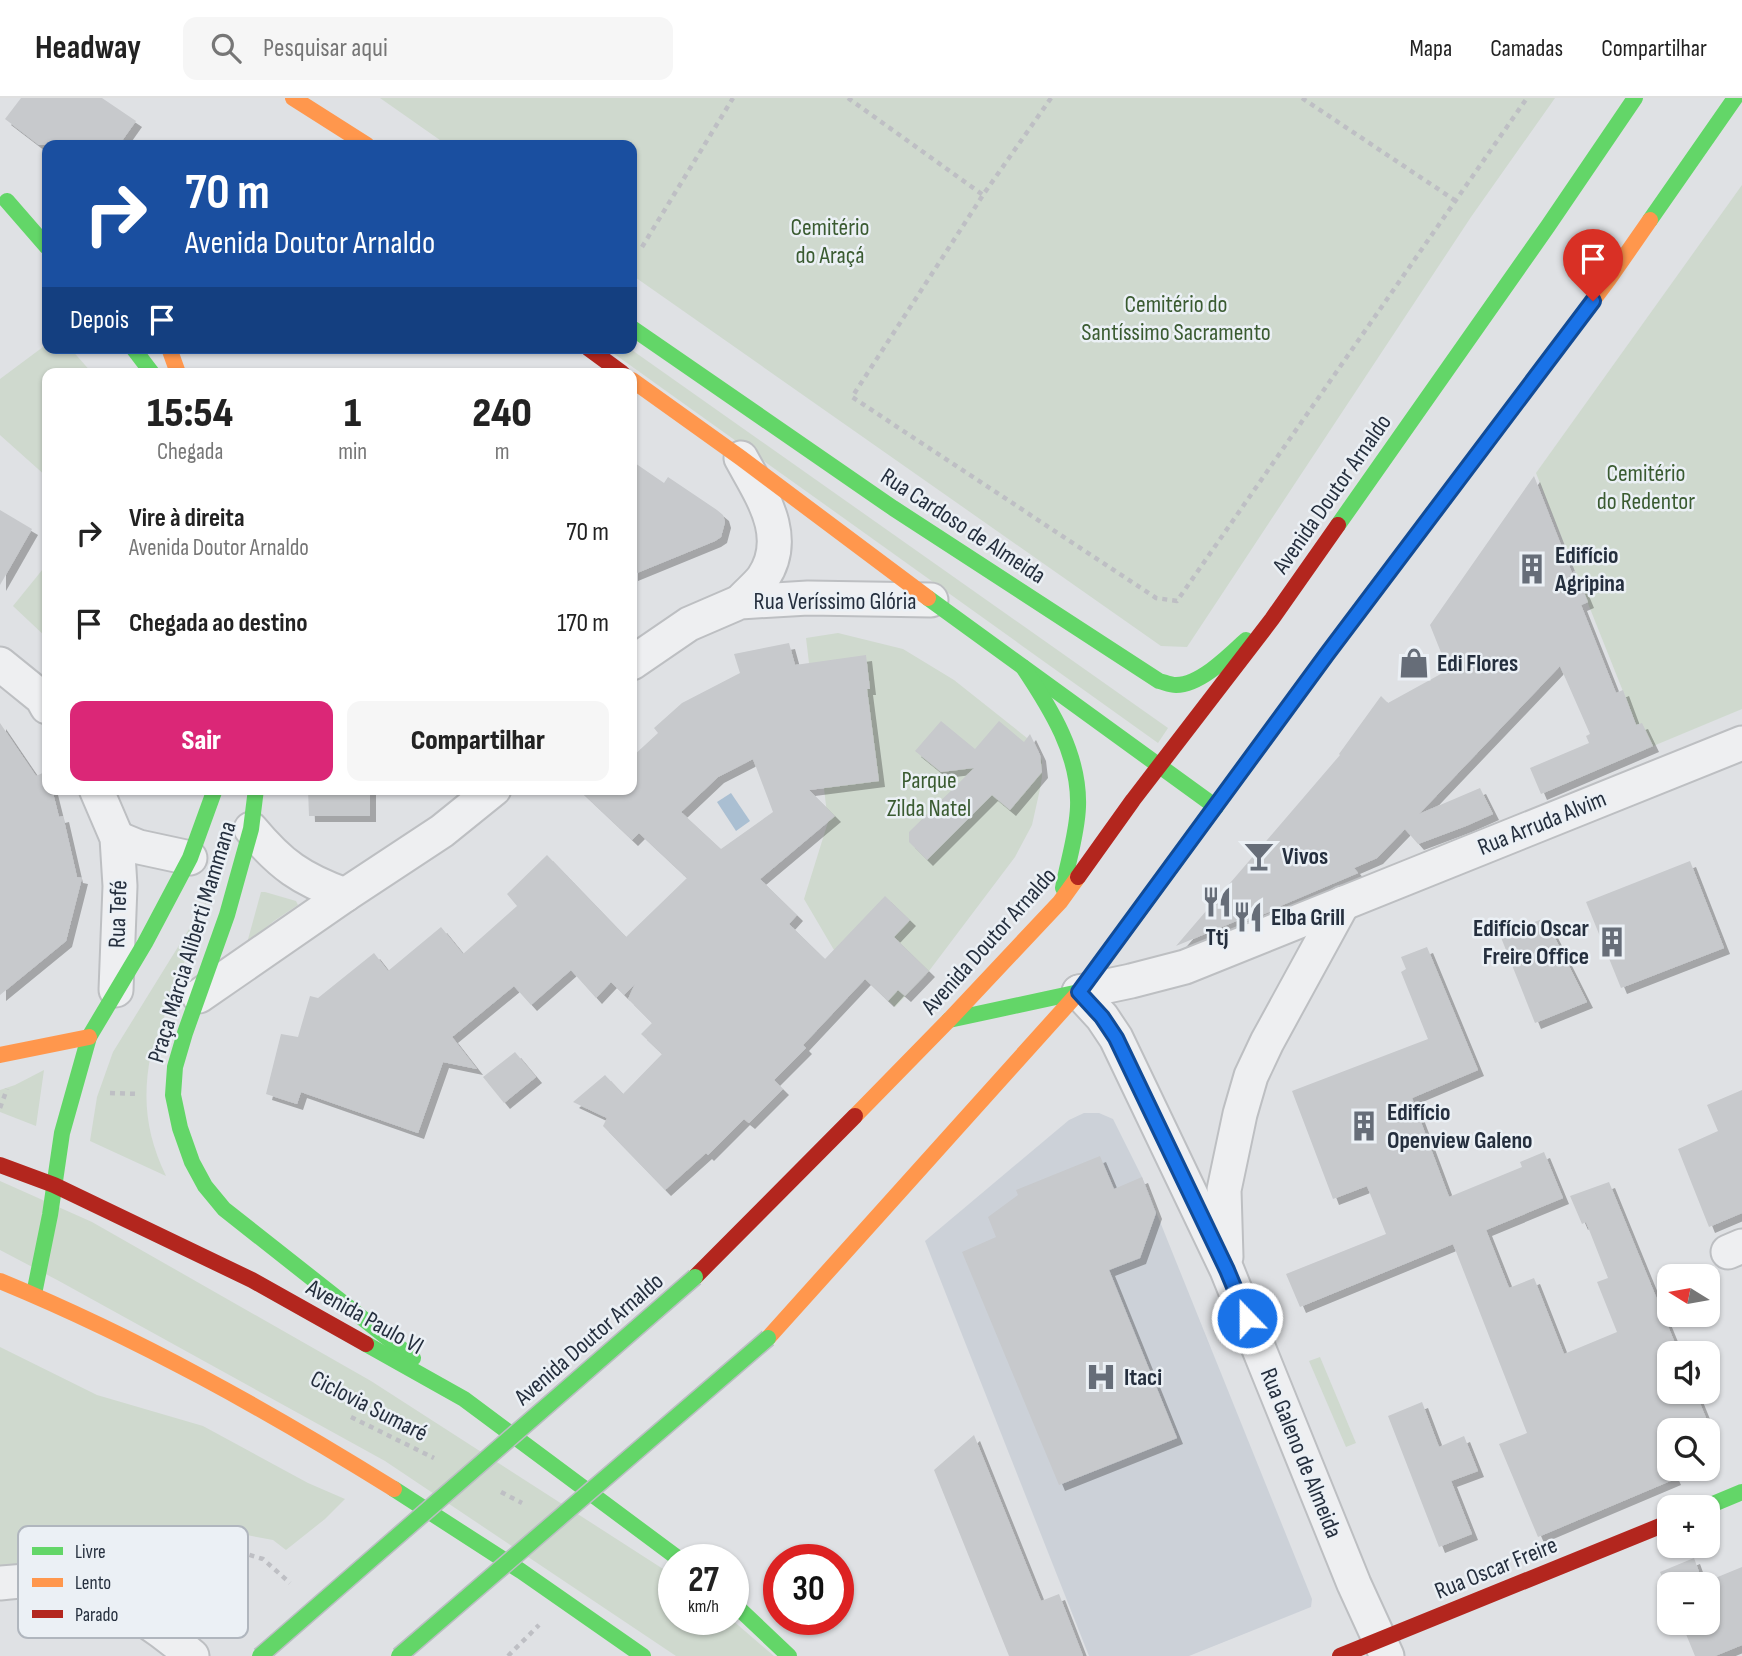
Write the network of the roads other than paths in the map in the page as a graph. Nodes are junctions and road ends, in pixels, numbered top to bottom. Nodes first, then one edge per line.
1 (286, 98) edge
2 (293, 98) edge
3 (1635, 98) edge
4 (1735, 98) edge
5 (302, 120) dead end
6 (359, 140) edge
7 (4, 199) edge
8 (34, 209) dead end
9 (42, 241) edge
10 (637, 331) edge
11 (137, 354) edge
12 (595, 354) edge
13 (148, 368) edge
14 (615, 368) edge
15 (637, 384) edge
16 (741, 458) junction
17 (931, 600) junction
18 (740, 602) junction
19 (1272, 618) junction
20 (637, 660) edge
21 (0, 664) edge
22 (1023, 667) junction
23 (42, 698) edge
24 (1742, 743) edge
25 (1159, 765) junction
26 (99, 795) edge
27 (213, 795) edge
28 (255, 795) edge
29 (487, 795) edge
30 (1216, 807) junction
31 (251, 829) junction
32 (117, 838) junction
33 (190, 858) junction
34 (345, 895) junction
35 (1060, 902) junction
36 (1343, 903) junction
37 (116, 990) junction
38 (1079, 992) junction
39 (199, 996) junction
40 (949, 1020) junction
41 (89, 1038) junction
42 (0, 1055) edge
43 (0, 1165) edge
44 (54, 1185) junction
45 (1227, 1270) junction
46 (0, 1281) edge
47 (34, 1294) junction
48 (464, 1399) junction
49 (1742, 1492) edge
50 (1720, 1501) edge
51 (1657, 1528) edge
52 (659, 1544) edge
53 (18, 1581) edge
54 (0, 1583) edge
55 (749, 1619) edge
56 (168, 1638) edge
57 (1383, 1648) edge
58 (192, 1656) edge
59 (260, 1656) edge
60 (399, 1656) edge
61 (643, 1656) edge
62 (789, 1656) edge
63 (1339, 1656) edge

1 - 5 main road
2 - 6 main road
3 - 19 main road, Avenida Doutor Arnaldo
4 - 30 main road
7 - 8 main road
7 - 9 main road
10 - 19 main road, Rua Cardoso de Almeida
11 - 13 main road
12 - 14 main road
15 - 16 main road
16 - 17 main road
16 - 18 street, Rua Veríssimo Glória
17 - 18 street, Rua Veríssimo Glória
17 - 22 main road
18 - 20 street, Rua Veríssimo Glória
19 - 25 main road, Avenida Doutor Arnaldo
21 - 23 street
22 - 25 main road
22 - 35 main road
24 - 36 street, Rua Arruda Alvim
25 - 30 main road
25 - 35 main road, Avenida Doutor Arnaldo
26 - 32 street, Rua Tefé
27 - 33 main road, Praça Márcia Aliberti Mammana
28 - 31 main road, Praça Márcia Aliberti Mammana
29 - 34 street
30 - 38 main road
31 - 34 street
31 - 39 main road, Praça Márcia Aliberti Mammana
32 - 33 street, Rua Tefé
32 - 37 street, Rua Tefé
33 - 37 main road, Praça Márcia Aliberti Mammana
34 - 39 street
35 - 40 main road, Avenida Doutor Arnaldo
36 - 38 street, Rua Arruda Alvim
36 - 45 street
37 - 41 main road, Praça Márcia Aliberti Mammana
38 - 40 main road
38 - 45 street, Rua Galeno de Almeida
38 - 60 main road, bridge
39 - 48 main road, Praça Márcia Aliberti Mammana
40 - 59 main road, Avenida Doutor Arnaldo, bridge
41 - 42 main road
41 - 44 main road, Praça Márcia Aliberti Mammana
43 - 44 main road, Avenida Paulo VI
44 - 47 main road, Praça Márcia Aliberti Mammana
44 - 48 main road, Avenida Paulo VI
45 - 57 street, Rua Galeno de Almeida
46 - 47 main road
47 - 61 main road
48 - 52 main road, Avenida Paulo VI
49 - 50 main road
51 - 57 main road, Rua Oscar Freire
53 - 54 street
55 - 62 main road
56 - 58 street
57 - 63 main road, Rua Oscar Freire

